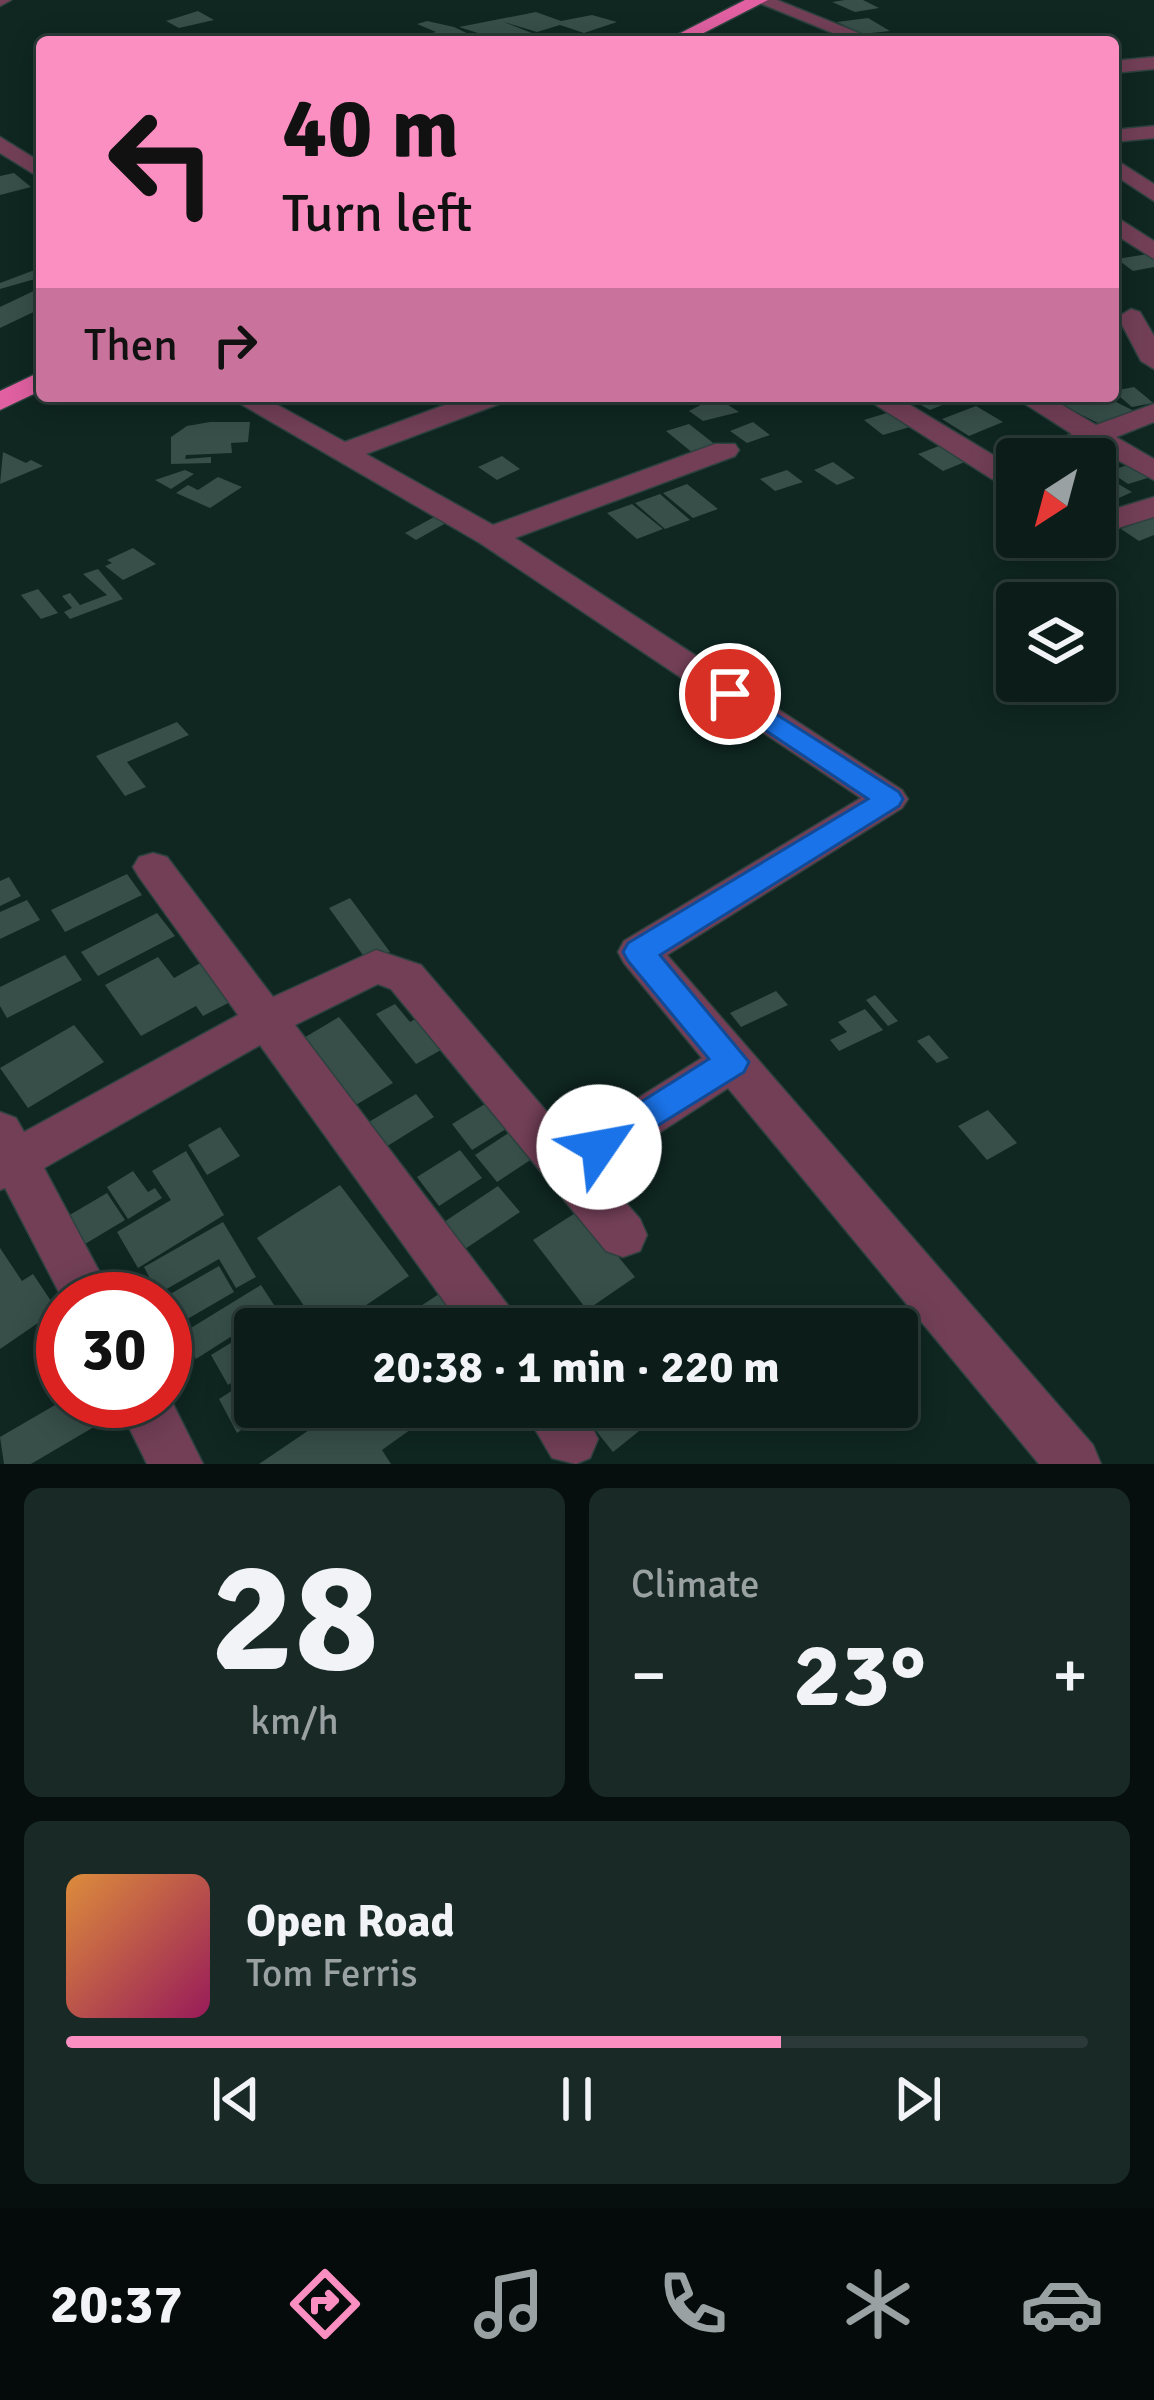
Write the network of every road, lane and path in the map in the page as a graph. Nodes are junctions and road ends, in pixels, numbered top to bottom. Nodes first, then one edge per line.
1 (726, 0) edge
2 (760, 0) edge
3 (655, 36) edge
4 (684, 36) edge
5 (856, 36) edge
6 (1154, 63) edge
7 (1119, 66) edge
8 (1154, 132) edge
9 (1119, 135) edge
10 (0, 143) edge
11 (1119, 168) edge
12 (36, 169) edge
13 (1154, 194) edge
14 (1119, 227) edge
15 (1154, 252) edge
16 (1133, 316) edge
17 (36, 360) edge
18 (1154, 362) edge
19 (0, 379) edge
20 (36, 382) edge
21 (0, 401) edge
22 (252, 402) edge
23 (478, 402) edge
24 (888, 402) edge
25 (1038, 402) edge
26 (1154, 412) edge
27 (1091, 435) junction
28 (1084, 438) edge
29 (725, 450) dead end
30 (346, 452) junction
31 (996, 464) edge
32 (1154, 471) edge
33 (1154, 506) edge
34 (1116, 521) edge
35 (490, 536) junction
36 (153, 867) dead end
37 (268, 1019) junction
38 (732, 1062) junction
39 (5, 1154) edge
40 (566, 1168) junction
41 (623, 1234) dead end
42 (73, 1272) edge
43 (480, 1308) edge
44 (157, 1428) edge
45 (176, 1464) edge
46 (1074, 1464) edge

1 - 3 highway
2 - 4 highway
2 - 5 street
6 - 7 street
8 - 9 street
10 - 12 street
11 - 13 street
14 - 15 street
16 - 18 street
17 - 19 highway
20 - 21 highway
22 - 30 street
23 - 30 street
24 - 31 street
25 - 27 street
26 - 27 street
27 - 28 street
27 - 32 street
29 - 35 street
30 - 35 street
33 - 34 street
35 - 38 street
36 - 37 street
37 - 39 street
37 - 40 street
37 - 43 street
38 - 40 street
38 - 46 street
39 - 42 street
40 - 41 street
44 - 45 street

